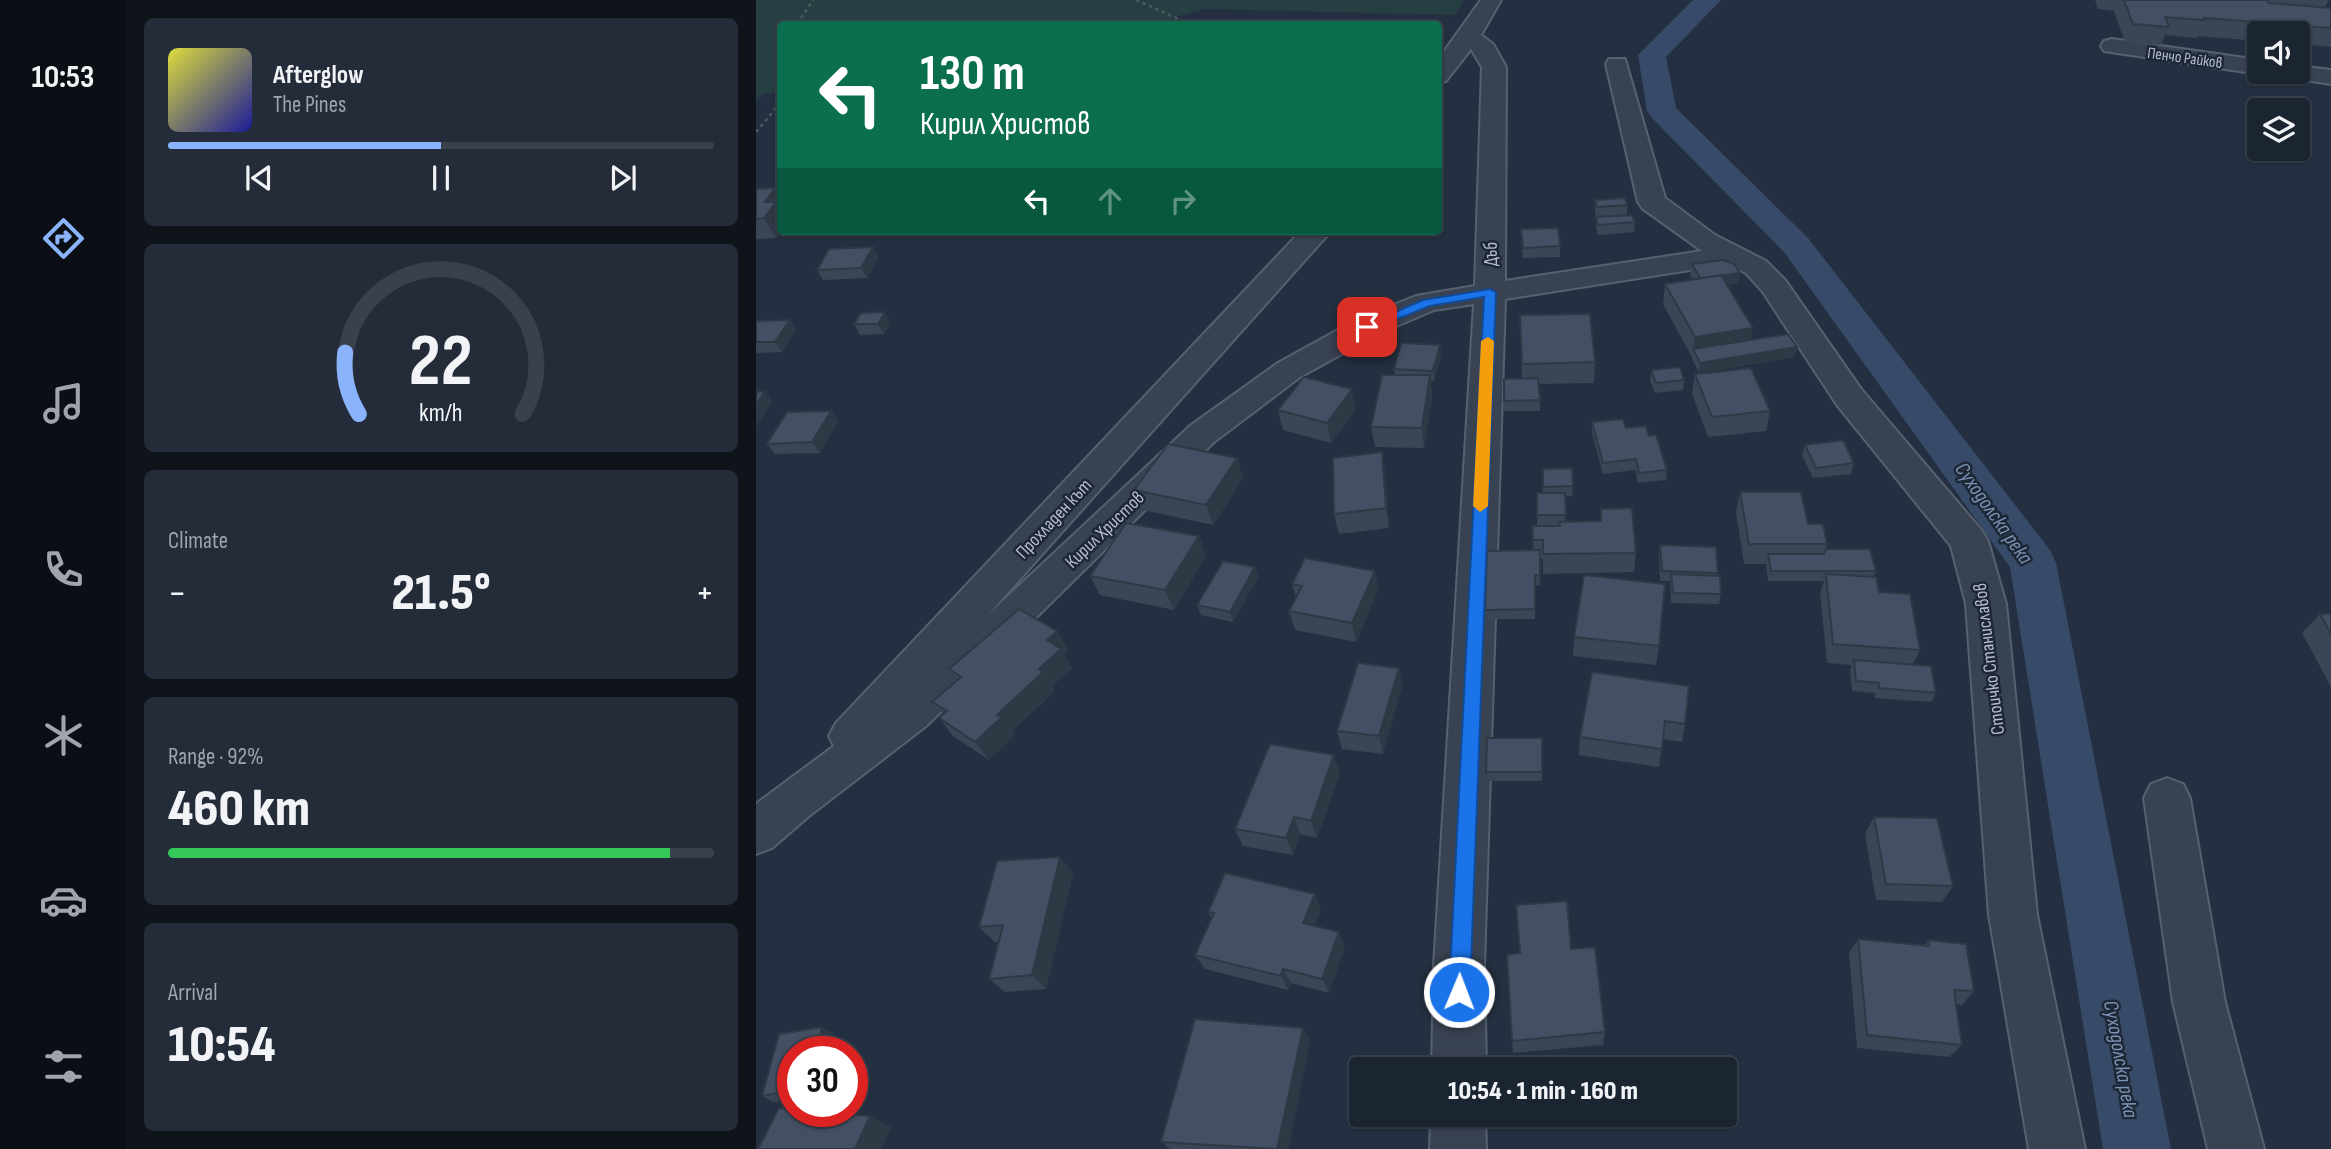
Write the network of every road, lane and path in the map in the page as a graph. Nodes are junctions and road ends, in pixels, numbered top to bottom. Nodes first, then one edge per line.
1 (813, 0) edge
2 (1136, 0) edge
3 (1491, 0) edge
4 (799, 21) edge
5 (1183, 21) edge
6 (1469, 36) junction
7 (2112, 46) dead end
8 (1617, 64) dead end
9 (2247, 65) edge
10 (1442, 71) edge
11 (2310, 74) edge
12 (2331, 77) edge
13 (777, 104) edge
14 (756, 132) edge
15 (1313, 235) edge
16 (1732, 255) junction
17 (1490, 292) junction
18 (2167, 798) dead end
19 (771, 819) edge
20 (1458, 1057) edge
21 (1458, 1127) edge
22 (1458, 1149) edge
23 (2057, 1149) edge
24 (2236, 1149) edge

1 - 4 path
2 - 5 path
3 - 6 street
6 - 10 street
6 - 17 street, Дъб
7 - 9 street, Пенчо Райков
8 - 16 street, Стоичко Станиславов
11 - 12 street
13 - 14 path
15 - 19 street, Прохладен кът
16 - 17 street, Кирил Христов
16 - 23 street, Стоичко Станиславов
17 - 19 street, Кирил Христов
17 - 20 street, Дъб
18 - 24 street
21 - 22 street

